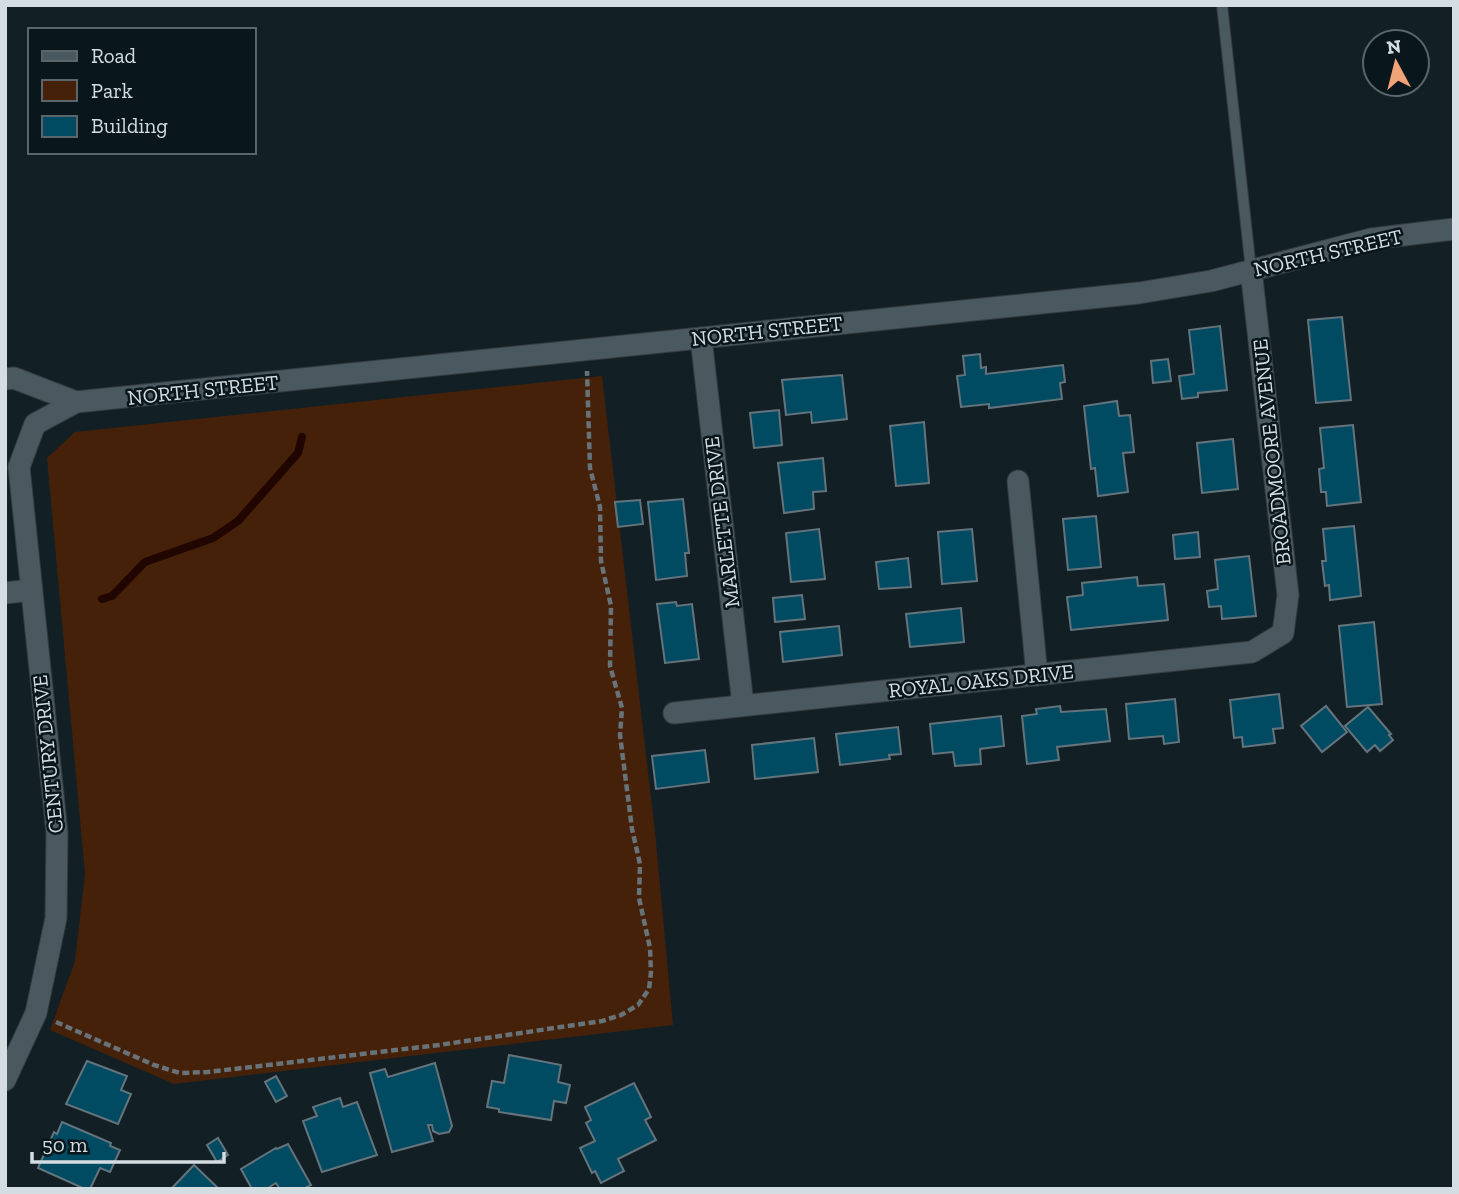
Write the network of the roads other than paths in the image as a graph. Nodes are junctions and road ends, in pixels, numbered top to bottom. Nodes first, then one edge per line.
1 (1222, 5) edge
2 (1454, 229) edge
3 (1251, 270) junction
4 (701, 338) junction
5 (5, 379) edge
6 (76, 402) junction
7 (35, 424) joint
8 (1018, 481) dead end
9 (31, 590) junction
10 (5, 593) edge
11 (1283, 633) joint
12 (1037, 675) junction
13 (743, 705) junction
14 (674, 713) dead end
15 (5, 1080) edge

1 - 3 lane
2 - 3 street, NORTH STREET
3 - 4 street, NORTH STREET
3 - 11 street, BROADMOORE AVENUE
4 - 6 street, NORTH STREET
4 - 13 street, MARLETTE DRIVE
5 - 6 street, NORTH STREET
6 - 7 street, NORTH STREET
7 - 9 street, CENTURY DRIVE
8 - 12 street
9 - 10 street
9 - 15 street, CENTURY DRIVE
11 - 12 street, ROYAL OAKS DRIVE
12 - 13 street, ROYAL OAKS DRIVE
13 - 14 street, ROYAL OAKS DRIVE

